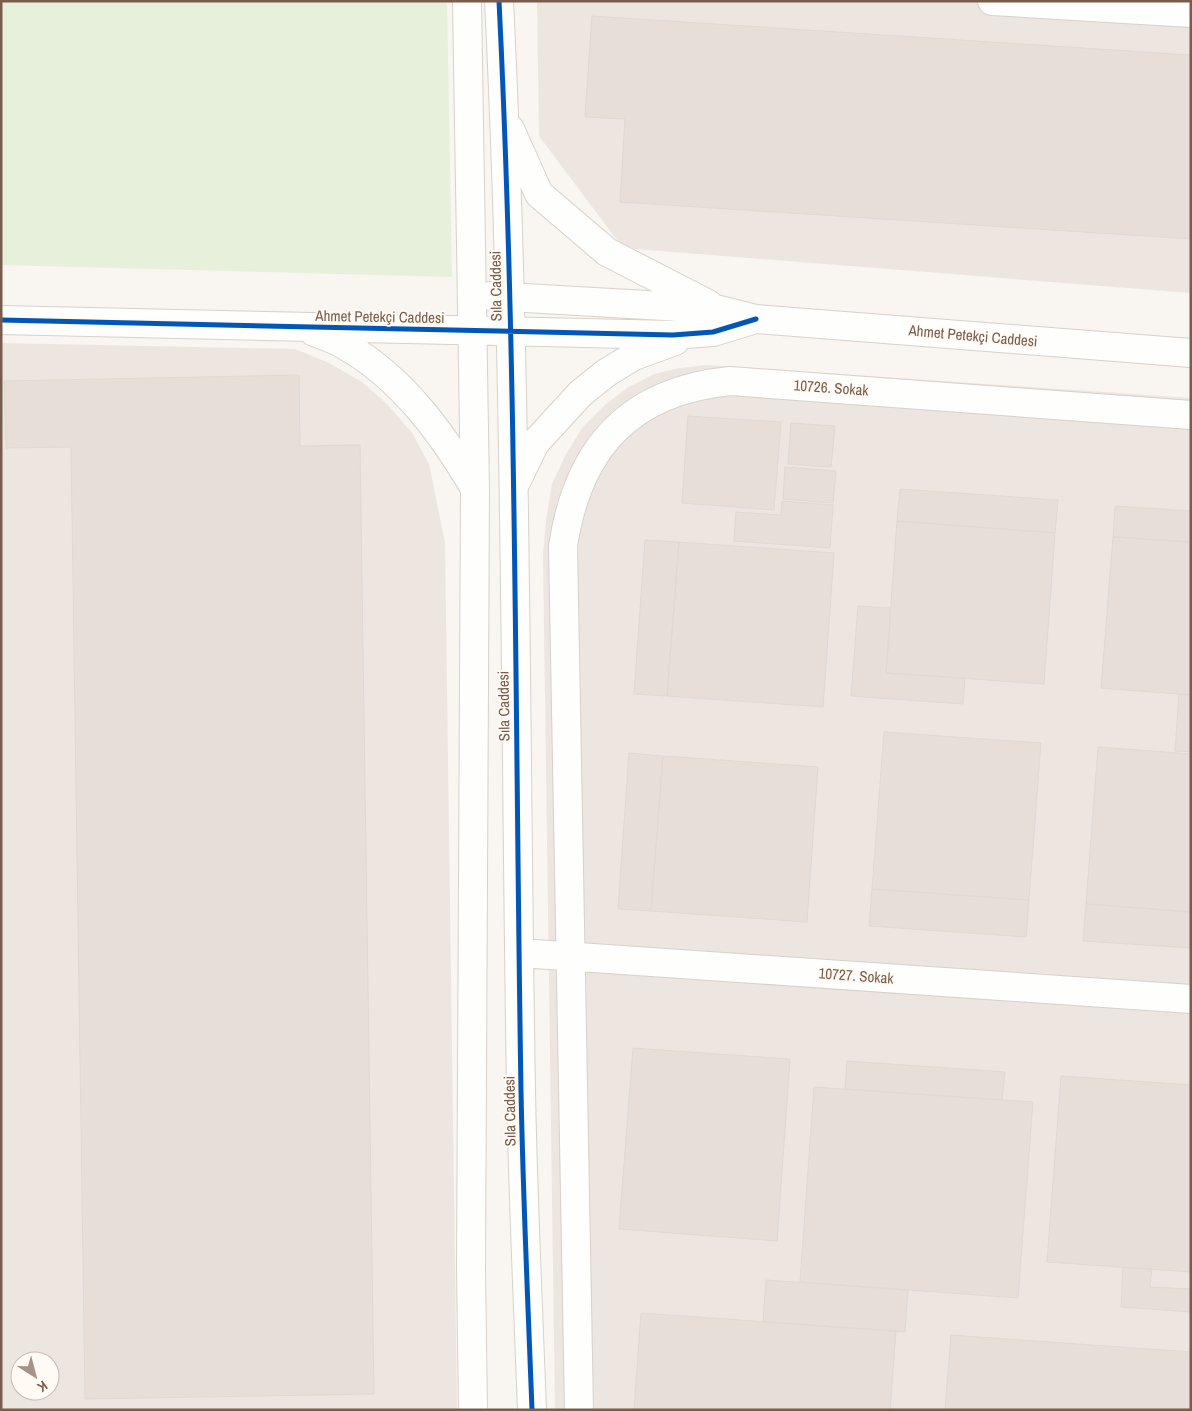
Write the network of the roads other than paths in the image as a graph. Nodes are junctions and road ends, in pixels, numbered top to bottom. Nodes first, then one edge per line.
1 (467, 1) edge
2 (499, 1) edge
3 (992, 1) edge
4 (1150, 6) edge
5 (1191, 13) edge
6 (504, 117) junction
7 (472, 295) junction
8 (509, 296) junction
9 (1, 320) edge
10 (714, 320) junction
11 (304, 328) junction
12 (472, 331) junction
13 (510, 332) junction
14 (1191, 353) edge
15 (1191, 415) edge
16 (514, 486) junction
17 (475, 490) junction
18 (520, 953) junction
19 (570, 956) junction
20 (1191, 999) edge
21 (473, 1410) edge
22 (532, 1410) edge
23 (579, 1410) edge

1 - 7 street, Sıla Caddesi
2 - 6 street, Sıla Caddesi
3 - 4 street
4 - 5 street
6 - 8 street, Sıla Caddesi
6 - 10 street
7 - 8 street, Ahmet Petekçi Caddesi
7 - 12 street, Sıla Caddesi
8 - 10 street, Ahmet Petekçi Caddesi
8 - 13 street, Sıla Caddesi
9 - 11 street, Ahmet Petekçi Caddesi
10 - 13 street, Ahmet Petekçi Caddesi
10 - 14 street, Ahmet Petekçi Caddesi
10 - 16 street
11 - 12 street, Ahmet Petekçi Caddesi
11 - 17 street
12 - 13 street, Ahmet Petekçi Caddesi
12 - 17 street, Sıla Caddesi
13 - 16 street, Sıla Caddesi
15 - 19 street, 10726. Sokak
16 - 18 street, Sıla Caddesi
17 - 21 street, Sıla Caddesi
18 - 19 street, 10727. Sokak
18 - 22 street, Sıla Caddesi
19 - 20 street, 10727. Sokak
19 - 23 street, 10726. Sokak

